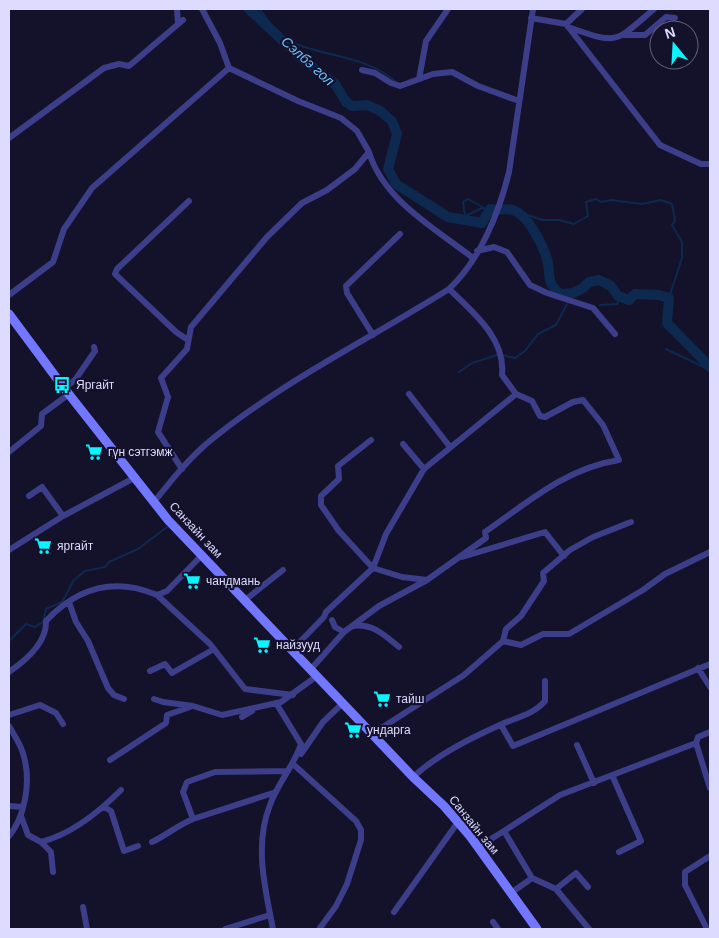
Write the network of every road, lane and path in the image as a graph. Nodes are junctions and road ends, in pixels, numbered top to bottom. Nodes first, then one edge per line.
1 (177, 9) edge
2 (202, 9) edge
3 (448, 9) edge
4 (534, 9) edge
5 (582, 9) edge
6 (654, 9) edge
7 (531, 18) junction
8 (675, 18) dead end
9 (567, 25) junction
10 (624, 35) junction
11 (229, 68) junction
12 (362, 70) dead end
13 (419, 79) junction
14 (519, 101) junction
15 (9, 138) edge
16 (369, 152) junction
17 (710, 164) edge
18 (189, 202) dead end
19 (400, 234) dead end
20 (477, 251) junction
21 (473, 258) junction
22 (449, 289) junction
23 (9, 295) edge
24 (9, 314) edge
25 (615, 334) dead end
26 (373, 335) junction
27 (188, 340) junction
28 (94, 347) dead end
29 (66, 391) junction
30 (409, 394) dead end
31 (516, 394) junction
32 (371, 440) dead end
33 (403, 444) dead end
34 (450, 447) junction
35 (9, 452) edge
36 (182, 469) junction
37 (424, 469) junction
38 (134, 478) junction
39 (29, 496) dead end
40 (154, 502) junction
41 (63, 516) junction
42 (631, 522) dead end
43 (9, 550) edge
44 (710, 552) edge
45 (202, 555) junction
46 (564, 556) junction
47 (458, 558) junction
48 (373, 568) junction
49 (283, 570) dead end
50 (427, 580) junction
51 (158, 595) junction
52 (245, 600) junction
53 (69, 602) junction
54 (332, 620) dead end
55 (346, 629) junction
56 (503, 641) junction
57 (399, 647) dead end
58 (214, 650) junction
59 (292, 650) junction
60 (710, 664) edge
61 (698, 668) junction
62 (150, 671) dead end
63 (9, 672) edge
64 (314, 672) junction
65 (545, 682) dead end
66 (710, 687) edge
67 (293, 695) junction
68 (124, 698) dead end
69 (154, 699) dead end
70 (276, 703) junction
71 (343, 703) junction
72 (193, 706) junction
73 (260, 708) junction
74 (9, 715) edge
75 (242, 717) dead end
76 (64, 724) dead end
77 (501, 725) junction
78 (9, 726) edge
79 (710, 732) edge
80 (372, 734) junction
81 (696, 743) junction
82 (578, 745) dead end
83 (110, 760) dead end
84 (295, 761) junction
85 (288, 771) junction
86 (612, 775) junction
87 (413, 777) junction
88 (594, 782) junction
89 (710, 788) edge
90 (121, 790) dead end
91 (276, 792) junction
92 (9, 806) edge
93 (23, 807) junction
94 (104, 807) junction
95 (21, 816) junction
96 (193, 819) junction
97 (458, 822) junction
98 (504, 831) junction
99 (9, 836) edge
100 (41, 842) junction
101 (152, 842) dead end
102 (138, 846) dead end
103 (478, 847) junction
104 (619, 852) dead end
105 (710, 856) edge
106 (53, 872) dead end
107 (532, 878) junction
108 (588, 887) dead end
109 (556, 889) junction
110 (511, 893) junction
111 (83, 907) dead end
112 (394, 912) dead end
113 (270, 916) junction
114 (493, 922) dead end
115 (320, 928) edge
116 (87, 929) edge
117 (225, 929) edge
118 (273, 929) edge
119 (498, 929) edge
120 (538, 929) edge
121 (589, 929) edge
122 (707, 929) edge

1 - 15 street
2 - 11 street
3 - 13 street
4 - 7 street
5 - 9 street
6 - 10 street
7 - 9 street
7 - 14 street
8 - 10 street
9 - 10 street
9 - 17 street
11 - 16 street
11 - 23 street
12 - 13 street
13 - 14 street
14 - 20 street
16 - 21 street
16 - 27 street
18 - 27 street
19 - 26 street
20 - 21 street
20 - 25 street
21 - 22 street
22 - 26 street
22 - 31 street
24 - 29 main road, Санзайн зам
26 - 36 street
27 - 36 street
28 - 29 street
29 - 35 street
29 - 38 main road, Санзайн зам
30 - 34 street
31 - 34 street
31 - 47 street
32 - 48 street
33 - 37 street
34 - 37 street
36 - 40 street
37 - 48 street
38 - 40 main road, Санзайн зам
38 - 41 street
39 - 41 street
40 - 45 main road, Санзайн зам
41 - 43 street
42 - 46 street
44 - 56 street
45 - 51 street
45 - 52 main road, Санзайн зам
46 - 47 street
46 - 56 street
47 - 50 street
48 - 50 street
48 - 59 street
49 - 52 street
50 - 55 street
51 - 53 street
51 - 58 street
52 - 59 main road, Санзайн зам
53 - 63 street
53 - 68 street
54 - 55 street
55 - 57 street
55 - 64 street
56 - 80 street
58 - 62 street
58 - 67 street
59 - 64 main road, Санзайн зам
60 - 61 street
61 - 66 street
61 - 77 street
64 - 67 street
64 - 71 main road, Санзайн зам
65 - 77 street
67 - 70 street
69 - 72 street
70 - 73 street
70 - 84 street
71 - 80 main road, Санзайн зам
71 - 84 street
72 - 73 street
72 - 83 street
73 - 75 street
74 - 76 street
77 - 87 street
78 - 93 street
79 - 81 street
80 - 87 main road, Санзайн зам
81 - 86 street
81 - 89 street
82 - 88 street
84 - 85 street
84 - 115 street
85 - 91 street
85 - 96 street
86 - 88 street
86 - 104 street
87 - 97 main road, Санзайн зам
88 - 98 street
90 - 94 street
91 - 96 street
91 - 113 street
92 - 93 street
93 - 95 street
94 - 100 street
94 - 102 street
95 - 99 street
95 - 100 street
96 - 101 street
97 - 103 main road, Санзайн зам
97 - 112 street
98 - 103 street
98 - 107 street
100 - 106 street
103 - 110 main road, Санзайн зам
105 - 122 street
107 - 109 street
107 - 110 street
108 - 109 street
109 - 121 street
110 - 120 main road, Санзайн зам
111 - 116 street
113 - 117 street
113 - 118 street
114 - 119 street

